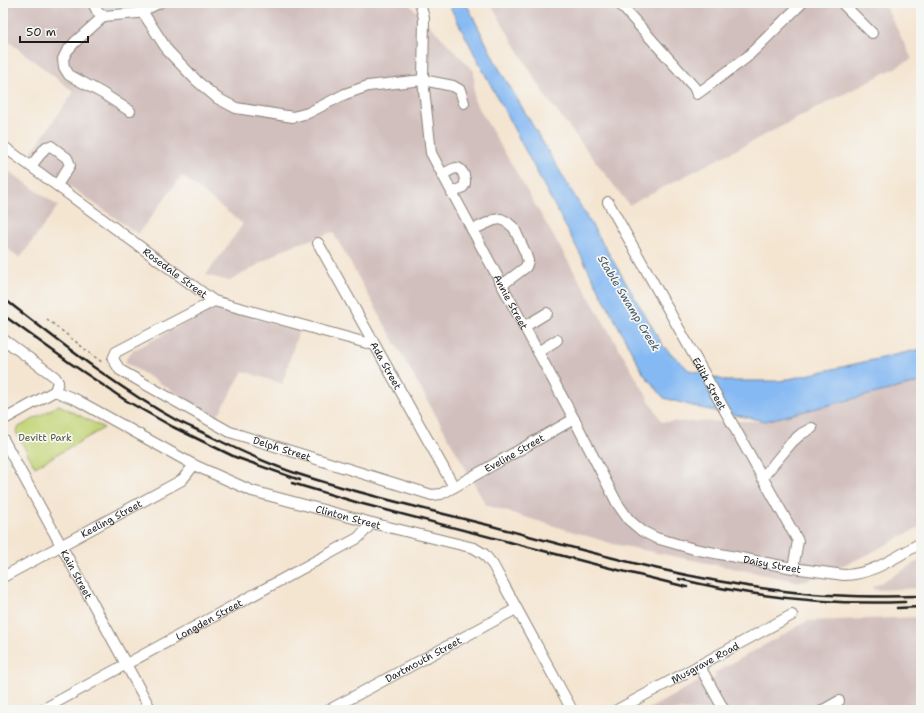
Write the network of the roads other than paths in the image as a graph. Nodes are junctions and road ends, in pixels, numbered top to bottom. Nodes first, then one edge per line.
1 (93, 3) edge
2 (159, 3) edge
3 (420, 3) edge
4 (619, 3) edge
5 (802, 3) edge
6 (842, 3) edge
7 (142, 11) junction
8 (104, 16) junction
9 (872, 33) dead end
10 (423, 80) junction
11 (464, 103) dead end
12 (130, 111) dead end
13 (4, 148) edge
14 (31, 166) junction
15 (442, 175) junction
16 (57, 185) junction
17 (452, 193) junction
18 (608, 202) dead end
19 (472, 230) junction
20 (318, 243) dead end
21 (502, 285) junction
22 (214, 301) junction
23 (547, 313) dead end
24 (524, 326) junction
25 (3, 339) edge
26 (557, 340) dead end
27 (374, 345) junction
28 (538, 352) junction
29 (55, 391) junction
30 (574, 419) junction
31 (3, 420) edge
32 (812, 428) dead end
33 (3, 438) edge
34 (194, 465) junction
35 (762, 478) junction
36 (454, 487) junction
37 (372, 523) junction
38 (921, 543) edge
39 (61, 545) junction
40 (694, 549) joint
41 (793, 568) junction
42 (3, 577) edge
43 (516, 609) junction
44 (792, 615) dead end
45 (126, 665) junction
46 (700, 665) junction
47 (839, 701) dead end
48 (635, 706) edge
49 (42, 710) edge
50 (151, 710) edge
51 (329, 710) edge
52 (572, 710) edge
53 (617, 710) edge
54 (724, 710) edge
55 (823, 710) edge

1 - 8 street
2 - 7 street
3 - 10 street, Annie Street
4 - 5 street
6 - 9 street
7 - 8 street
7 - 10 street
8 - 12 street
10 - 11 street
10 - 15 street, Annie Street
13 - 14 street, Rosedale Street
14 - 16 street, Rosedale Street
14 - 16 street
15 - 17 street, Annie Street
15 - 17 street
16 - 22 street, Rosedale Street
17 - 19 street, Annie Street
18 - 35 street, Edith Street
19 - 21 street, Annie Street
19 - 21 street
20 - 27 street, Ada Street
21 - 24 street, Annie Street
22 - 27 street, Rosedale Street
22 - 36 street, Delph Street
23 - 24 street
24 - 28 street, Annie Street
25 - 29 street
26 - 28 street
27 - 36 street, Ada Street
28 - 30 street, Annie Street
29 - 31 street
29 - 34 street, Clinton Street
30 - 36 street, Eveline Street
30 - 40 street, Annie Street
32 - 35 street
33 - 39 street, Kain Street
34 - 37 street, Clinton Street
34 - 39 street, Keeling Street
35 - 41 street, Edith Street
37 - 43 street, Clinton Street
37 - 45 street, Longden Street
38 - 41 street, Daisy Street
39 - 42 street, Keeling Street
39 - 45 street, Kain Street
40 - 41 street, Daisy Street
43 - 51 street, Dartmouth Street
43 - 52 street, Clinton Street
44 - 46 street, Musgrave Road
45 - 49 street, Longden Street
45 - 50 street, Kain Street
46 - 48 street, Musgrave Road
46 - 54 street
47 - 55 street
48 - 53 street, Musgrave Road

